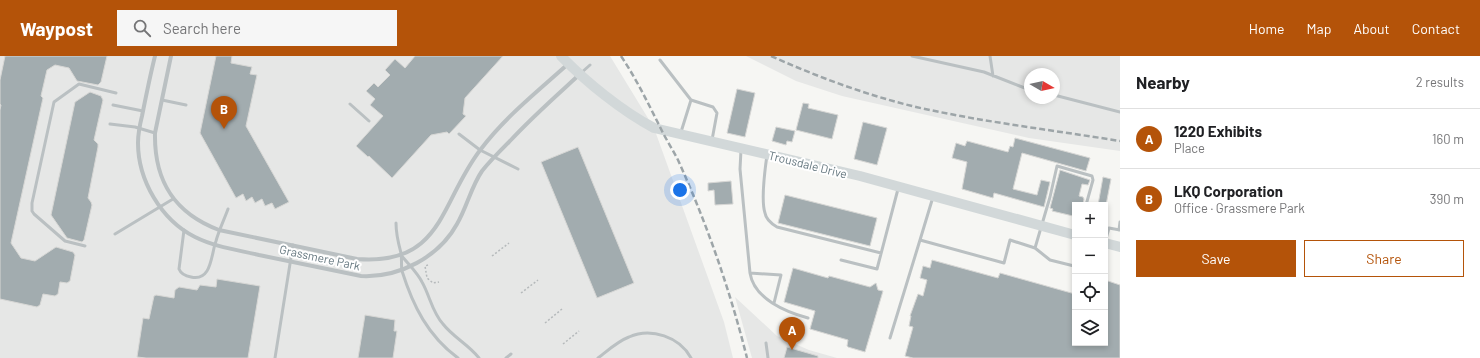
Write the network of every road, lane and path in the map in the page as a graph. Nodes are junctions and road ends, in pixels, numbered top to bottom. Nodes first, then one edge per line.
1 (155, 56) edge
2 (171, 56) edge
3 (912, 56) edge
4 (990, 56) edge
5 (564, 60) edge
6 (660, 60) dead end
7 (590, 64) dead end
8 (580, 74) junction
9 (993, 76) junction
10 (1024, 88) edge
11 (116, 93) dead end
12 (1060, 97) edge
13 (162, 100) junction
14 (691, 100) junction
15 (186, 104) dead end
16 (350, 104) dead end
17 (113, 105) dead end
18 (143, 111) junction
19 (1120, 112) edge
20 (369, 121) dead end
21 (110, 124) dead end
22 (140, 129) junction
23 (155, 133) junction
24 (459, 134) dead end
25 (680, 134) junction
26 (711, 141) junction
27 (741, 148) junction
28 (480, 150) junction
29 (767, 154) junction
30 (494, 157) junction
31 (518, 169) dead end
32 (898, 186) junction
33 (933, 196) junction
34 (173, 199) junction
35 (1087, 202) edge
36 (161, 208) junction
37 (228, 209) dead end
38 (1120, 222) edge
39 (396, 223) dead end
40 (1042, 226) junction
41 (184, 230) junction
42 (219, 230) junction
43 (1119, 230) edge
44 (115, 234) dead end
45 (1072, 234) edge
46 (1106, 238) edge
47 (920, 240) junction
48 (509, 243) dead end
49 (214, 244) junction
50 (1108, 244) edge
51 (293, 245) junction
52 (84, 246) dead end
53 (1120, 247) edge
54 (1035, 248) junction
55 (881, 253) junction
56 (401, 255) junction
57 (492, 256) dead end
58 (841, 260) dead end
59 (290, 261) junction
60 (428, 265) dead end
61 (1072, 266) edge
62 (410, 267) junction
63 (402, 270) junction
64 (750, 273) junction
65 (538, 280) dead end
66 (439, 282) dead end
67 (521, 293) dead end
68 (774, 303) junction
69 (562, 309) dead end
70 (808, 318) dead end
71 (545, 323) dead end
72 (579, 331) dead end
73 (890, 338) dead end
74 (766, 343) dead end
75 (562, 344) dead end
76 (511, 354) dead end
77 (275, 358) edge
78 (458, 358) edge
79 (479, 358) edge
80 (506, 358) edge
81 (598, 358) edge
82 (691, 358) edge
83 (768, 358) edge

1 - 18 street, Grassmere Park
2 - 13 street, Grassmere Park
3 - 9 lane
4 - 9 lane
5 - 8 street, Trousdale Drive
5 - 28 street, Grassmere Park
6 - 14 lane
7 - 8 lane
8 - 25 street, Trousdale Drive
8 - 30 street, Grassmere Park
9 - 10 lane
11 - 52 lane
12 - 19 lane
13 - 15 lane
13 - 23 street, Grassmere Park
14 - 25 lane
14 - 26 lane
16 - 20 lane
17 - 18 lane
18 - 22 street, Grassmere Park
21 - 22 lane
22 - 23 lane
22 - 36 street, Grassmere Park
23 - 34 street, Grassmere Park
24 - 28 lane
25 - 26 street, Trousdale Drive
26 - 27 street, Trousdale Drive
27 - 29 street, Trousdale Drive
27 - 64 lane
28 - 30 lane
28 - 56 street, Grassmere Park
29 - 32 street, Trousdale Drive
29 - 55 lane
30 - 31 lane
30 - 62 street, Grassmere Park
32 - 33 street, Trousdale Drive
32 - 55 lane
33 - 40 street, Trousdale Drive
33 - 47 lane
34 - 36 lane
34 - 42 street, Grassmere Park
35 - 40 lane
36 - 41 street, Grassmere Park
36 - 44 lane
37 - 42 lane
38 - 43 lane
39 - 56 lane
40 - 45 street, Trousdale Drive
40 - 54 lane
41 - 49 street, Grassmere Park
41 - 49 lane
42 - 49 lane
42 - 51 street, Grassmere Park
43 - 46 lane
47 - 54 lane
47 - 73 lane
48 - 57 path
49 - 59 street, Grassmere Park
50 - 53 street
51 - 56 street, Grassmere Park
51 - 59 lane
54 - 61 lane
55 - 58 lane
56 - 62 lane
56 - 63 lane
59 - 63 street, Grassmere Park
59 - 77 lane
60 - 66 path
62 - 63 street, Grassmere Park
62 - 79 lane
63 - 78 lane
64 - 68 lane
64 - 68 lane
65 - 67 path
68 - 70 lane
69 - 71 path
72 - 75 path
74 - 83 lane
76 - 80 lane
81 - 82 lane

